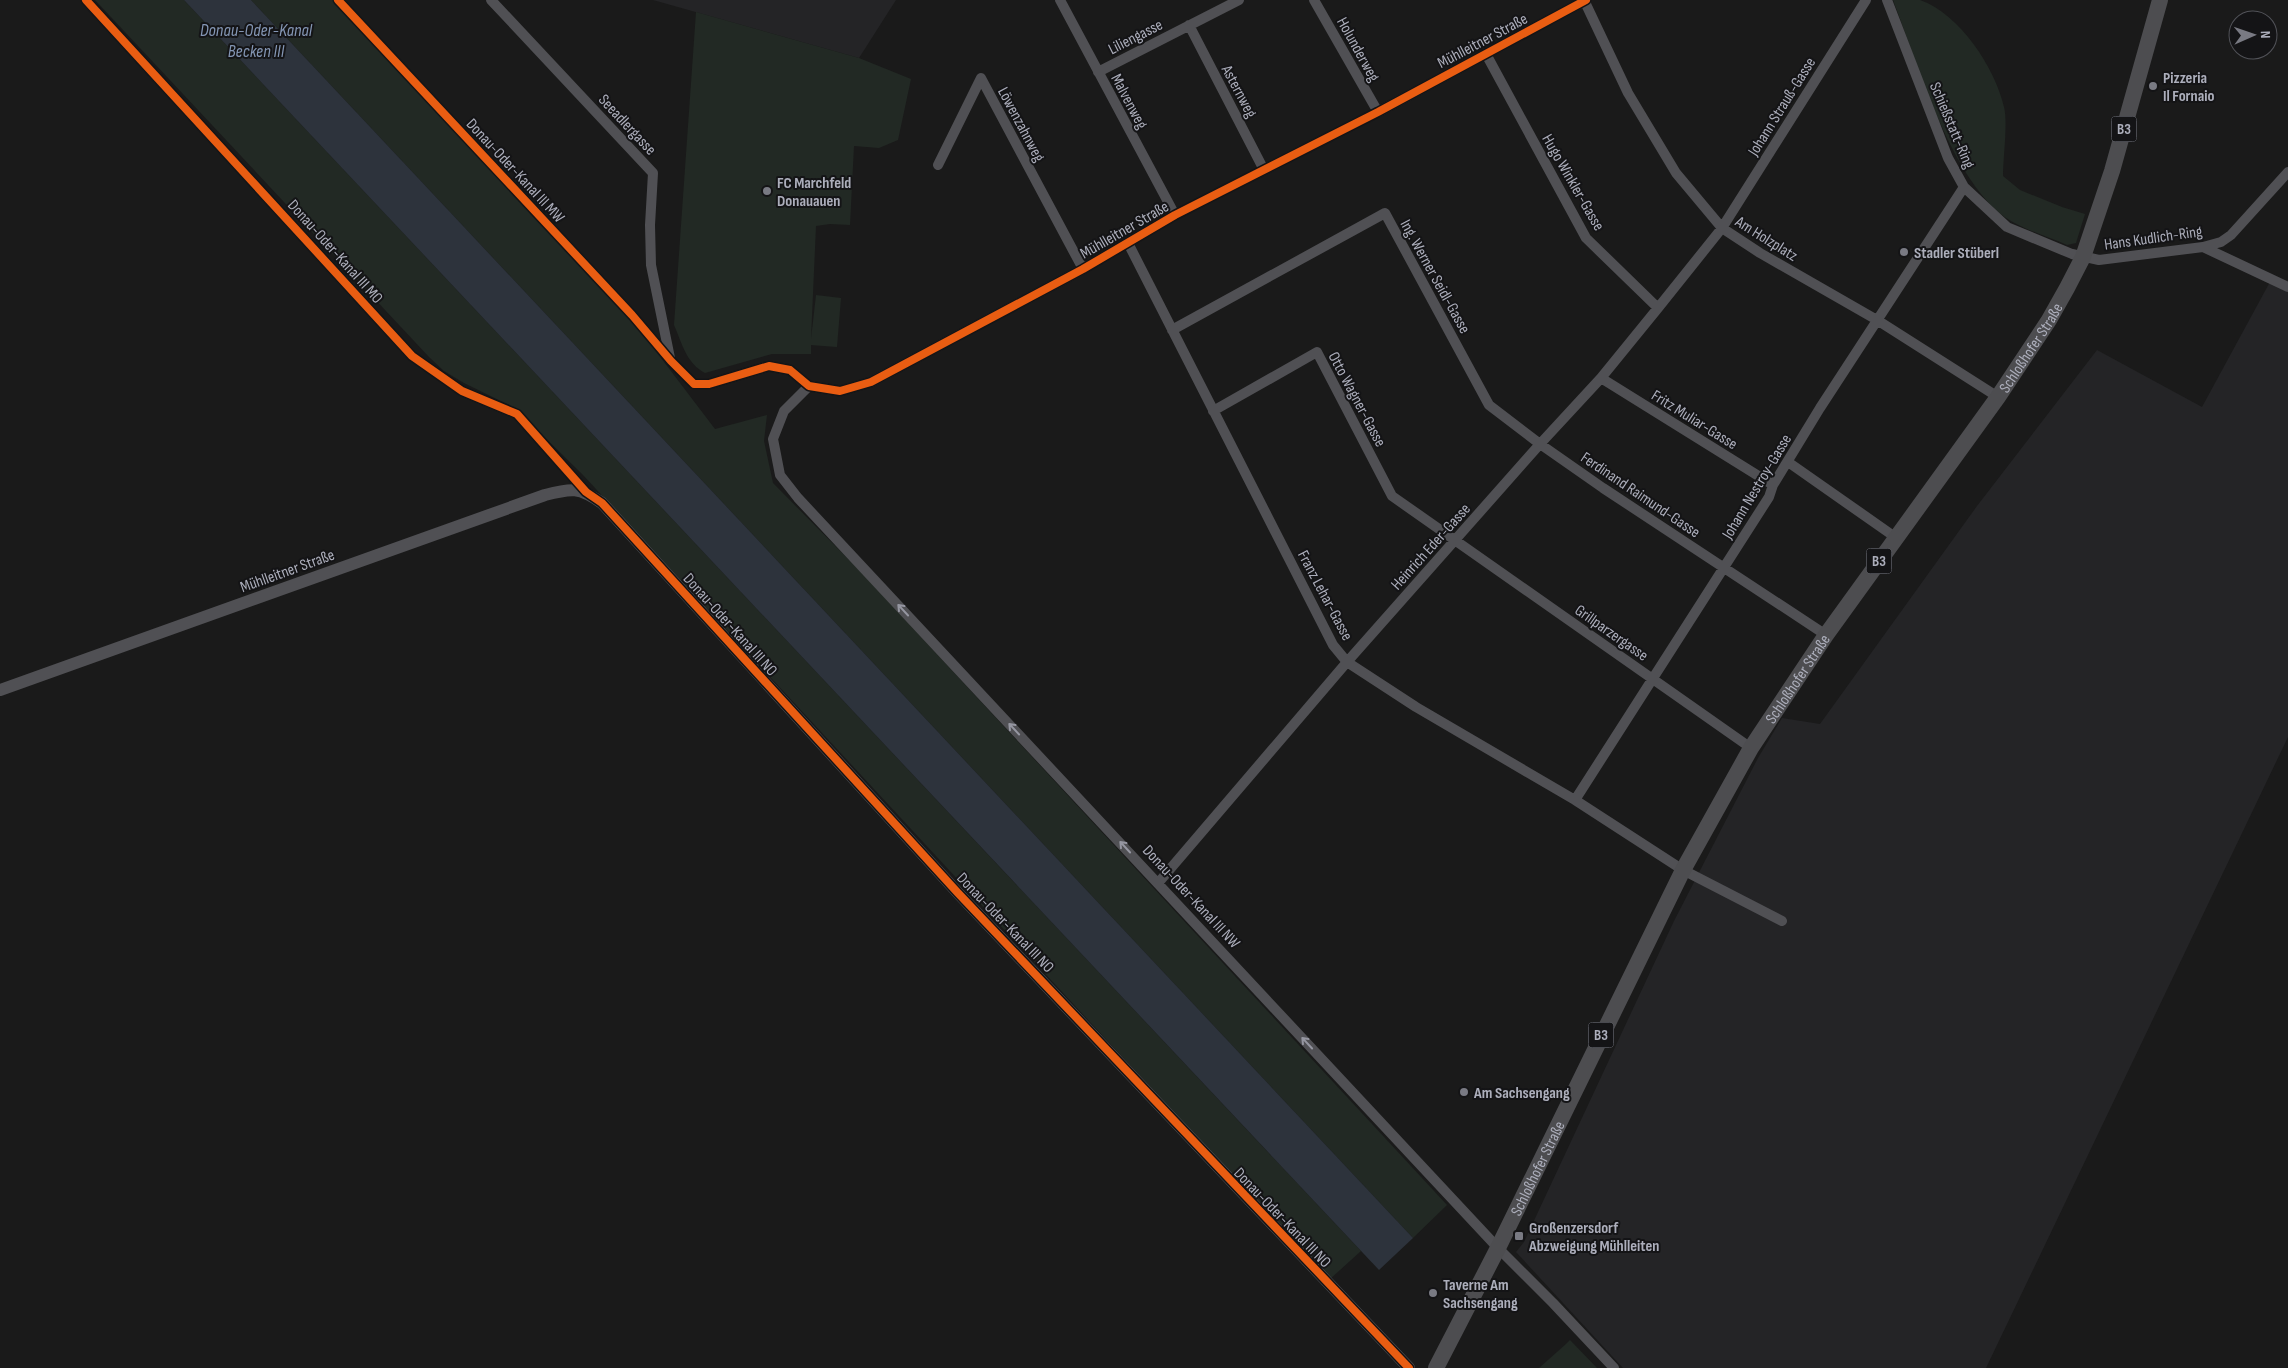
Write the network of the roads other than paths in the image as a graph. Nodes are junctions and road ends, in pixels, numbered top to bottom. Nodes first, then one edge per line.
1 (86, 0) edge
2 (338, 0) edge
3 (491, 0) edge
4 (1060, 0) edge
5 (1238, 0) edge
6 (1314, 0) edge
7 (1585, 0) edge
8 (1866, 0) edge
9 (1886, 0) edge
10 (2160, 0) edge
11 (1189, 26) junction
12 (1486, 54) junction
13 (1098, 72) junction
14 (1378, 112) junction
15 (938, 165) dead end
16 (1264, 170) junction
17 (2288, 172) edge
18 (1964, 186) junction
19 (1175, 215) junction
20 (1722, 228) junction
21 (1128, 242) junction
22 (2203, 247) junction
23 (2083, 257) junction
24 (1083, 269) junction
25 (2288, 287) edge
26 (1658, 308) junction
27 (1877, 320) junction
28 (1172, 330) junction
29 (670, 362) junction
30 (1602, 378) junction
31 (809, 386) junction
32 (1998, 397) junction
33 (1213, 410) junction
34 (1540, 444) junction
35 (1788, 462) junction
36 (1773, 485) junction
37 (586, 492) junction
38 (1895, 538) junction
39 (1454, 541) junction
40 (1725, 567) junction
41 (1826, 635) junction
42 (1347, 662) junction
43 (1652, 678) junction
44 (0, 690) edge
45 (1751, 748) junction
46 (1575, 800) junction
47 (1683, 870) junction
48 (1159, 882) junction
49 (1782, 921) dead end
50 (1498, 1248) junction
51 (1409, 1368) edge
52 (1436, 1368) edge
53 (1614, 1368) edge

1 - 37 street, Donau-Oder-Kanal III MO
2 - 29 street, Donau-Oder-Kanal III MW
3 - 29 street, Seeadlergasse
4 - 13 street, Malvenweg
5 - 11 street, Liliengasse
6 - 14 street, Holunderweg
7 - 12 street, Mühlleitner Straße
7 - 20 street, Am Holzplatz
8 - 20 street, Johann Strauß-Gasse
9 - 18 street, Schießstatt-Ring
10 - 23 main road, Schloßhofer Straße / B3
11 - 13 street, Liliengasse
11 - 16 street, Asternweg
12 - 14 street, Mühlleitner Straße
12 - 26 street, Hugo Winkler-Gasse
13 - 19 street, Malvenweg
14 - 16 street, Mühlleitner Straße
15 - 24 street, Löwenzahnweg
16 - 19 street, Mühlleitner Straße
17 - 22 street, Hans Kudlich-Ring
18 - 23 street, Schießstatt-Ring
18 - 27 street, Johann Nestroy-Gasse
19 - 21 street, Mühlleitner Straße
20 - 26 street, Heinrich Eder-Gasse
20 - 27 street, Am Holzplatz
21 - 24 street, Mühlleitner Straße
21 - 28 street, Franz Lehar-Gasse
22 - 23 street, Hans Kudlich-Ring
22 - 25 street
23 - 32 main road, Schloßhofer Straße / B3
24 - 31 street, Mühlleitner Straße
26 - 30 street, Heinrich Eder-Gasse
27 - 32 street, Am Holzplatz
27 - 35 street, Johann Nestroy-Gasse
28 - 33 street, Franz Lehar-Gasse
28 - 34 street, Ing. Werner Seidl-Gasse
29 - 31 street
30 - 34 street, Heinrich Eder-Gasse
30 - 36 street, Fritz Muliar-Gasse
48 -> 31 street, Donau-Oder-Kanal III NW
32 - 38 main road, Schloßhofer Straße / B3
33 - 39 street, Otto Wagner-Gasse
33 - 42 street, Franz Lehar-Gasse
34 - 39 street, Heinrich Eder-Gasse
34 - 40 street, Ferdinand Raimund-Gasse
35 - 36 street, Johann Nestroy-Gasse
35 - 38 street
36 - 40 street, Johann Nestroy-Gasse
37 - 44 street, Mühlleitner Straße
37 - 51 street, Donau-Oder-Kanal III NO
38 - 41 main road, Schloßhofer Straße / B3
39 - 42 street, Heinrich Eder-Gasse
39 - 43 street, Grillparzergasse
40 - 41 street, Ferdinand Raimund-Gasse
40 - 43 street, Johann Nestroy-Gasse
41 - 45 main road, Schloßhofer Straße / B3
42 - 46 street, Franz Lehar-Gasse
42 - 48 street, Heinrich Eder-Gasse
43 - 45 street, Grillparzergasse
43 - 46 street, Johann Nestroy-Gasse
45 - 47 main road, Schloßhofer Straße / B3
46 - 47 street, Franz Lehar-Gasse
47 - 49 street, Franz Lehar-Gasse
47 - 50 main road, Schloßhofer Straße / B3
50 -> 48 street, Donau-Oder-Kanal III NW
50 - 52 main road, Schloßhofer Straße / B3
50 - 53 street, Donau-Oder-Kanal III NW

